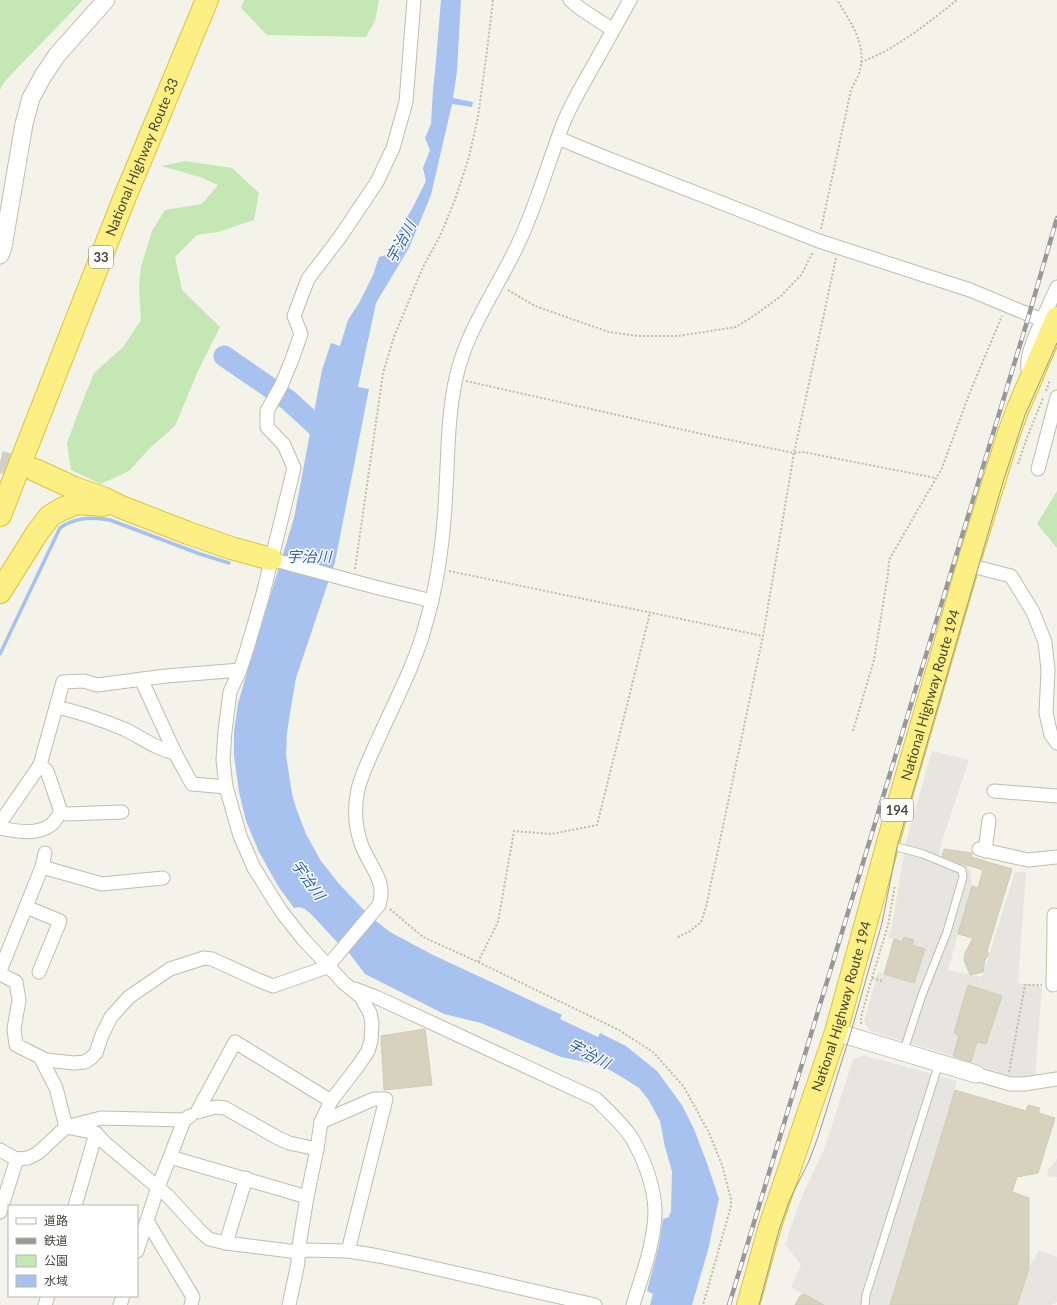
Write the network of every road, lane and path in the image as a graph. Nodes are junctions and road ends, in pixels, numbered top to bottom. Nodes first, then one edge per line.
1 (106, 0) edge
2 (207, 0) edge
3 (414, 0) edge
4 (493, 0) edge
5 (570, 0) edge
6 (630, 0) edge
7 (837, 0) edge
8 (957, 0) edge
9 (613, 30) junction
10 (861, 62) junction
11 (558, 138) junction
12 (819, 241) junction
13 (839, 247) junction
14 (0, 255) edge
15 (498, 284) junction
16 (1057, 287) edge
17 (1007, 305) junction
18 (1052, 326) edge
19 (456, 378) junction
20 (1046, 387) edge
21 (1043, 398) dead end
22 (794, 453) junction
23 (1017, 467) dead end
24 (1038, 469) dead end
25 (35, 470) tunnel mouth
26 (936, 478) junction
27 (120, 507) junction
28 (0, 515) edge
29 (272, 559) junction
30 (968, 565) junction
31 (438, 569) junction
32 (350, 579) junction
33 (0, 592) edge
34 (432, 601) junction
35 (650, 613) junction
36 (763, 636) junction
37 (240, 670) junction
38 (142, 679) junction
39 (56, 707) junction
40 (853, 730) dead end
41 (1057, 743) edge
42 (174, 753) junction
43 (40, 765) junction
44 (226, 787) junction
45 (994, 791) dead end
46 (1057, 796) edge
47 (61, 812) junction
48 (122, 812) dead end
49 (989, 820) dead end
50 (0, 823) edge
51 (0, 828) edge
52 (888, 845) junction
53 (45, 853) dead end
54 (1057, 857) edge
55 (42, 867) junction
56 (163, 878) dead end
57 (896, 883) dead end
58 (380, 903) junction
59 (26, 906) junction
60 (1054, 915) dead end
61 (1056, 934) edge
62 (678, 937) dead end
63 (478, 962) junction
64 (331, 963) junction
65 (0, 970) edge
66 (39, 972) dead end
67 (0, 974) edge
68 (872, 978) junction
69 (882, 981) dead end
70 (344, 983) junction
71 (1053, 985) joint
72 (861, 1024) dead end
73 (836, 1032) junction
74 (904, 1053) junction
75 (40, 1057) junction
76 (939, 1063) junction
77 (976, 1074) joint
78 (1057, 1079) edge
79 (1007, 1084) junction
80 (330, 1101) junction
81 (197, 1112) junction
82 (184, 1120) junction
83 (320, 1122) junction
84 (66, 1127) junction
85 (96, 1134) junction
86 (318, 1149) junction
87 (0, 1150) edge
88 (170, 1157) junction
89 (17, 1159) junction
90 (246, 1178) junction
91 (158, 1187) junction
92 (307, 1197) junction
93 (75, 1205) edge
94 (0, 1212) edge
95 (147, 1221) junction
96 (226, 1243) junction
97 (138, 1248) edge
98 (348, 1251) junction
99 (298, 1252) junction
100 (191, 1305) edge
101 (289, 1305) edge
102 (594, 1305) edge
103 (633, 1305) edge
104 (703, 1305) edge
105 (748, 1305) edge
106 (865, 1305) edge

1 - 14 street
2 - 28 highway, National Highway Route 33 / 33
3 - 29 street
4 - 32 path
5 - 9 street
6 - 9 street
7 - 10 path
8 - 10 path
9 - 11 street
10 - 12 path
11 - 12 street
11 - 15 street
12 - 13 street
12 - 15 path
13 - 17 street
13 - 22 path
15 - 19 street
16 - 18 street
17 - 18 street
17 - 26 path
18 - 20 highway, National Highway Route 194 / 194
19 - 22 path
19 - 31 street
20 - 24 street
20 - 30 highway, National Highway Route 194 / 194
21 - 23 path
22 - 26 path
22 - 36 path
25 - 27 highway
26 - 40 path
27 - 29 highway
27 - 33 highway
29 - 32 street
29 - 37 street
30 - 41 street
30 - 52 highway, National Highway Route 194 / 194
31 - 34 street
31 - 35 path
32 - 34 street
34 - 58 street
35 - 36 path
35 - 63 path
36 - 62 path
37 - 38 street
37 - 44 street
38 - 39 street
38 - 42 street
39 - 42 street
39 - 43 street
42 - 44 street
43 - 47 street
43 - 50 street
44 - 64 street
45 - 46 street
47 - 48 street
47 - 51 street
49 - 54 street
52 - 73 highway, National Highway Route 194 / 194
52 - 74 lane
53 - 55 street
55 - 56 street
55 - 59 street
57 - 68 path
58 - 63 path
58 - 64 street
59 - 65 street
59 - 66 street
60 - 61 street
61 - 71 street
63 - 104 path
64 - 70 street
64 - 75 street
67 - 75 street
68 - 69 path
68 - 72 path
70 - 80 street
70 - 103 street
71 - 79 path
73 - 74 street
73 - 105 highway, National Highway Route 194 / 194
74 - 76 street
75 - 84 street
76 - 77 street
76 - 106 lane
77 - 79 street
78 - 79 street
80 - 81 street
80 - 83 street
81 - 82 street
81 - 86 street
82 - 84 street
82 - 88 street
83 - 86 street
83 - 98 street
84 - 85 street
84 - 89 street
85 - 91 street
85 - 93 street
86 - 92 street
87 - 89 street
88 - 90 street
88 - 91 street
89 - 94 street
90 - 92 street
90 - 96 street
91 - 95 street
91 - 96 street
92 - 99 street
95 - 97 street
95 - 100 street
96 - 99 street
98 - 99 street
98 - 102 street
99 - 101 street

